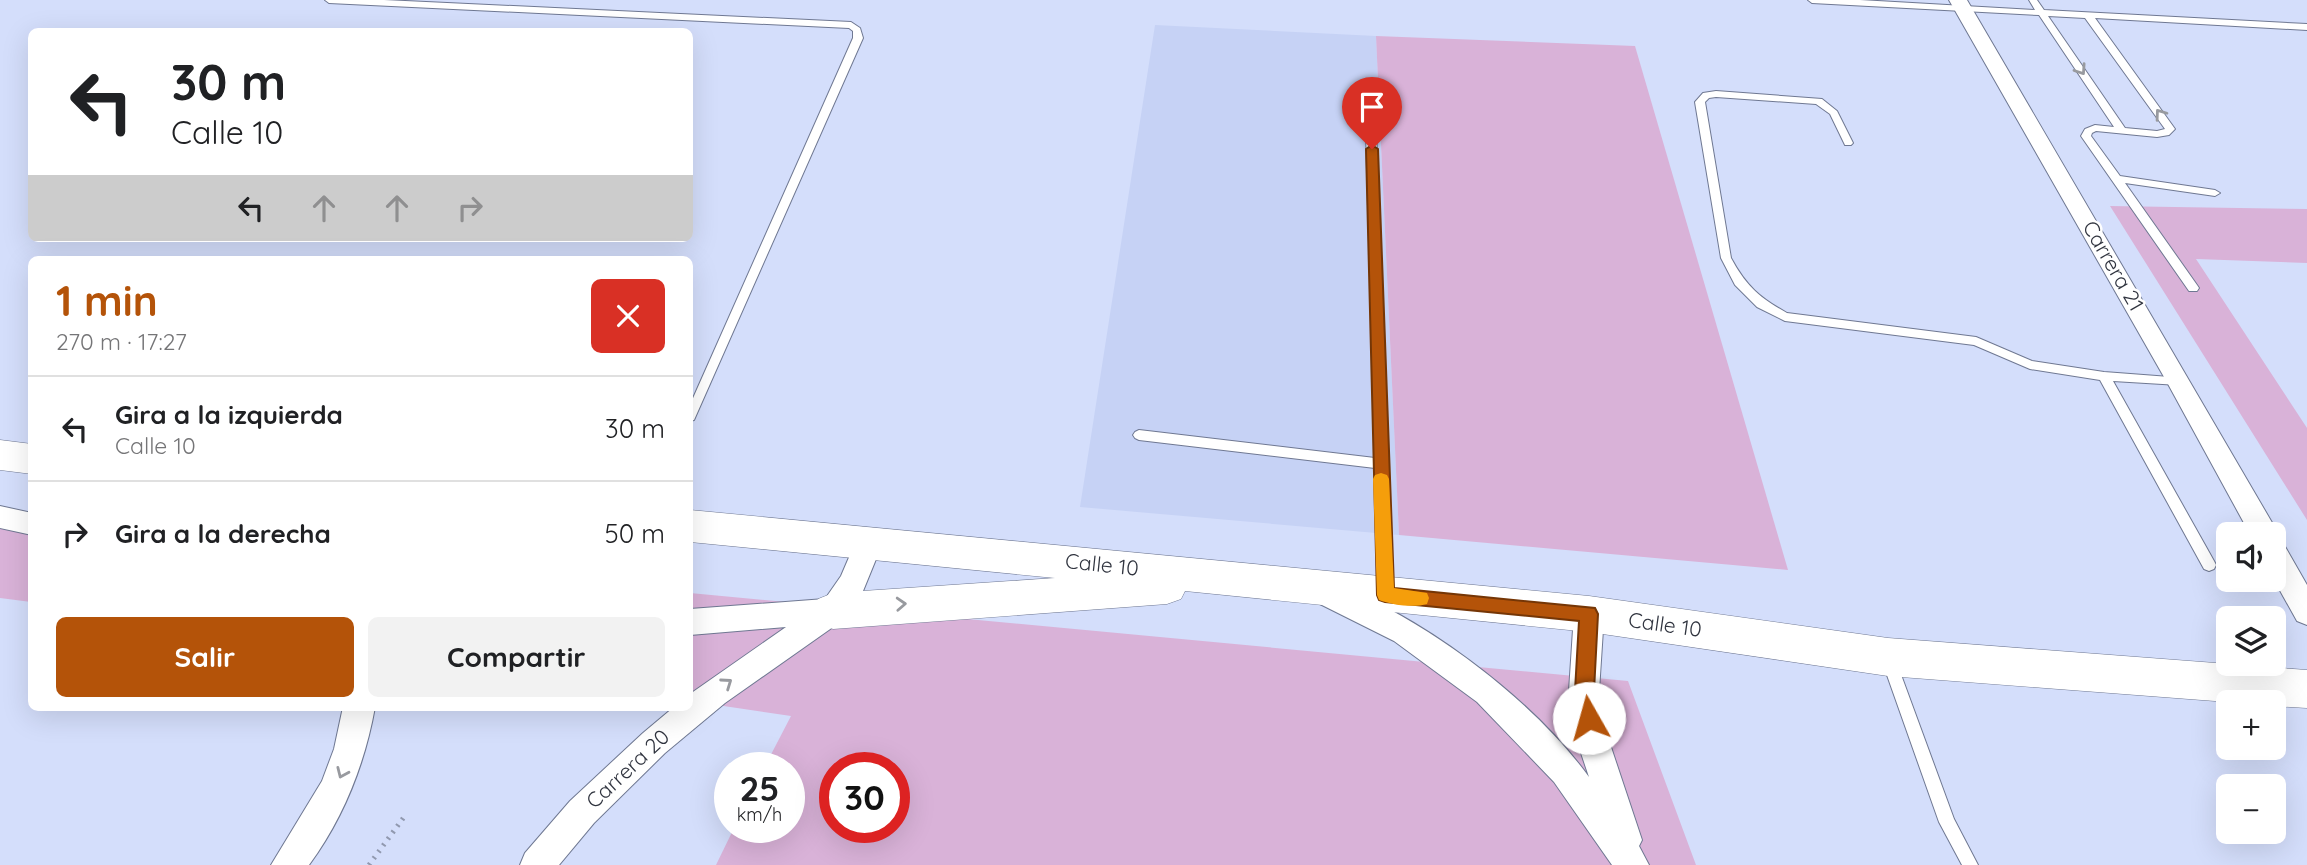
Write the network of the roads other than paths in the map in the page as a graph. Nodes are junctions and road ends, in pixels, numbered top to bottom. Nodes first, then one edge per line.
1 (329, 0) edge
2 (1812, 0) edge
3 (2033, 0) edge
4 (1961, 5) edge
5 (2042, 13) junction
6 (2088, 15) junction
7 (2307, 27) edge
8 (1370, 97) dead end
9 (2122, 131) junction
10 (1848, 143) dead end
11 (2116, 179) junction
12 (2215, 193) dead end
13 (2193, 288) dead end
14 (2104, 376) junction
15 (2179, 381) junction
16 (693, 410) edge
17 (1139, 435) dead end
18 (0, 455) edge
19 (28, 458) edge
20 (1381, 464) junction
21 (0, 517) edge
22 (2257, 522) edge
23 (28, 523) edge
24 (693, 526) edge
25 (869, 542) junction
26 (2209, 565) dead end
27 (2286, 574) edge
28 (1239, 578) junction
29 (1317, 589) junction
30 (1385, 595) junction
31 (833, 611) junction
32 (2307, 612) edge
33 (1589, 614) junction
34 (693, 622) edge
35 (1888, 657) junction
36 (2307, 689) edge
37 (693, 710) edge
38 (358, 711) edge
39 (692, 711) edge
40 (288, 865) edge
41 (537, 865) edge
42 (1632, 865) edge
43 (1970, 865) edge

1 - 16 lane
2 - 4 lane
3 - 5 lane
4 - 5 lane
4 - 15 street, Carrera 21
5 - 6 lane
5 -> 9 lane
6 - 7 lane
9 -> 6 lane
8 - 20 lane
9 - 11 lane
10 - 14 lane
11 - 12 lane
11 - 13 lane
14 - 15 lane
14 - 26 lane
15 - 22 street, Carrera 21
17 - 20 lane
18 - 19 main road
20 - 30 lane
21 - 23 street
24 - 25 main road, Calle 10
25 - 28 main road, Calle 10
25 - 31 street
27 - 32 street
28 - 29 main road, Calle 10
31 -> 28 main road
29 - 30 main road, Calle 10
29 - 42 street
30 - 33 main road, Calle 10
31 - 34 street
37 -> 31 street, Carrera 20
33 - 35 main road, Calle 10
33 - 42 street
35 - 36 main road, Calle 10
35 - 43 lane
38 -> 40 street
41 -> 39 street, Carrera 20

